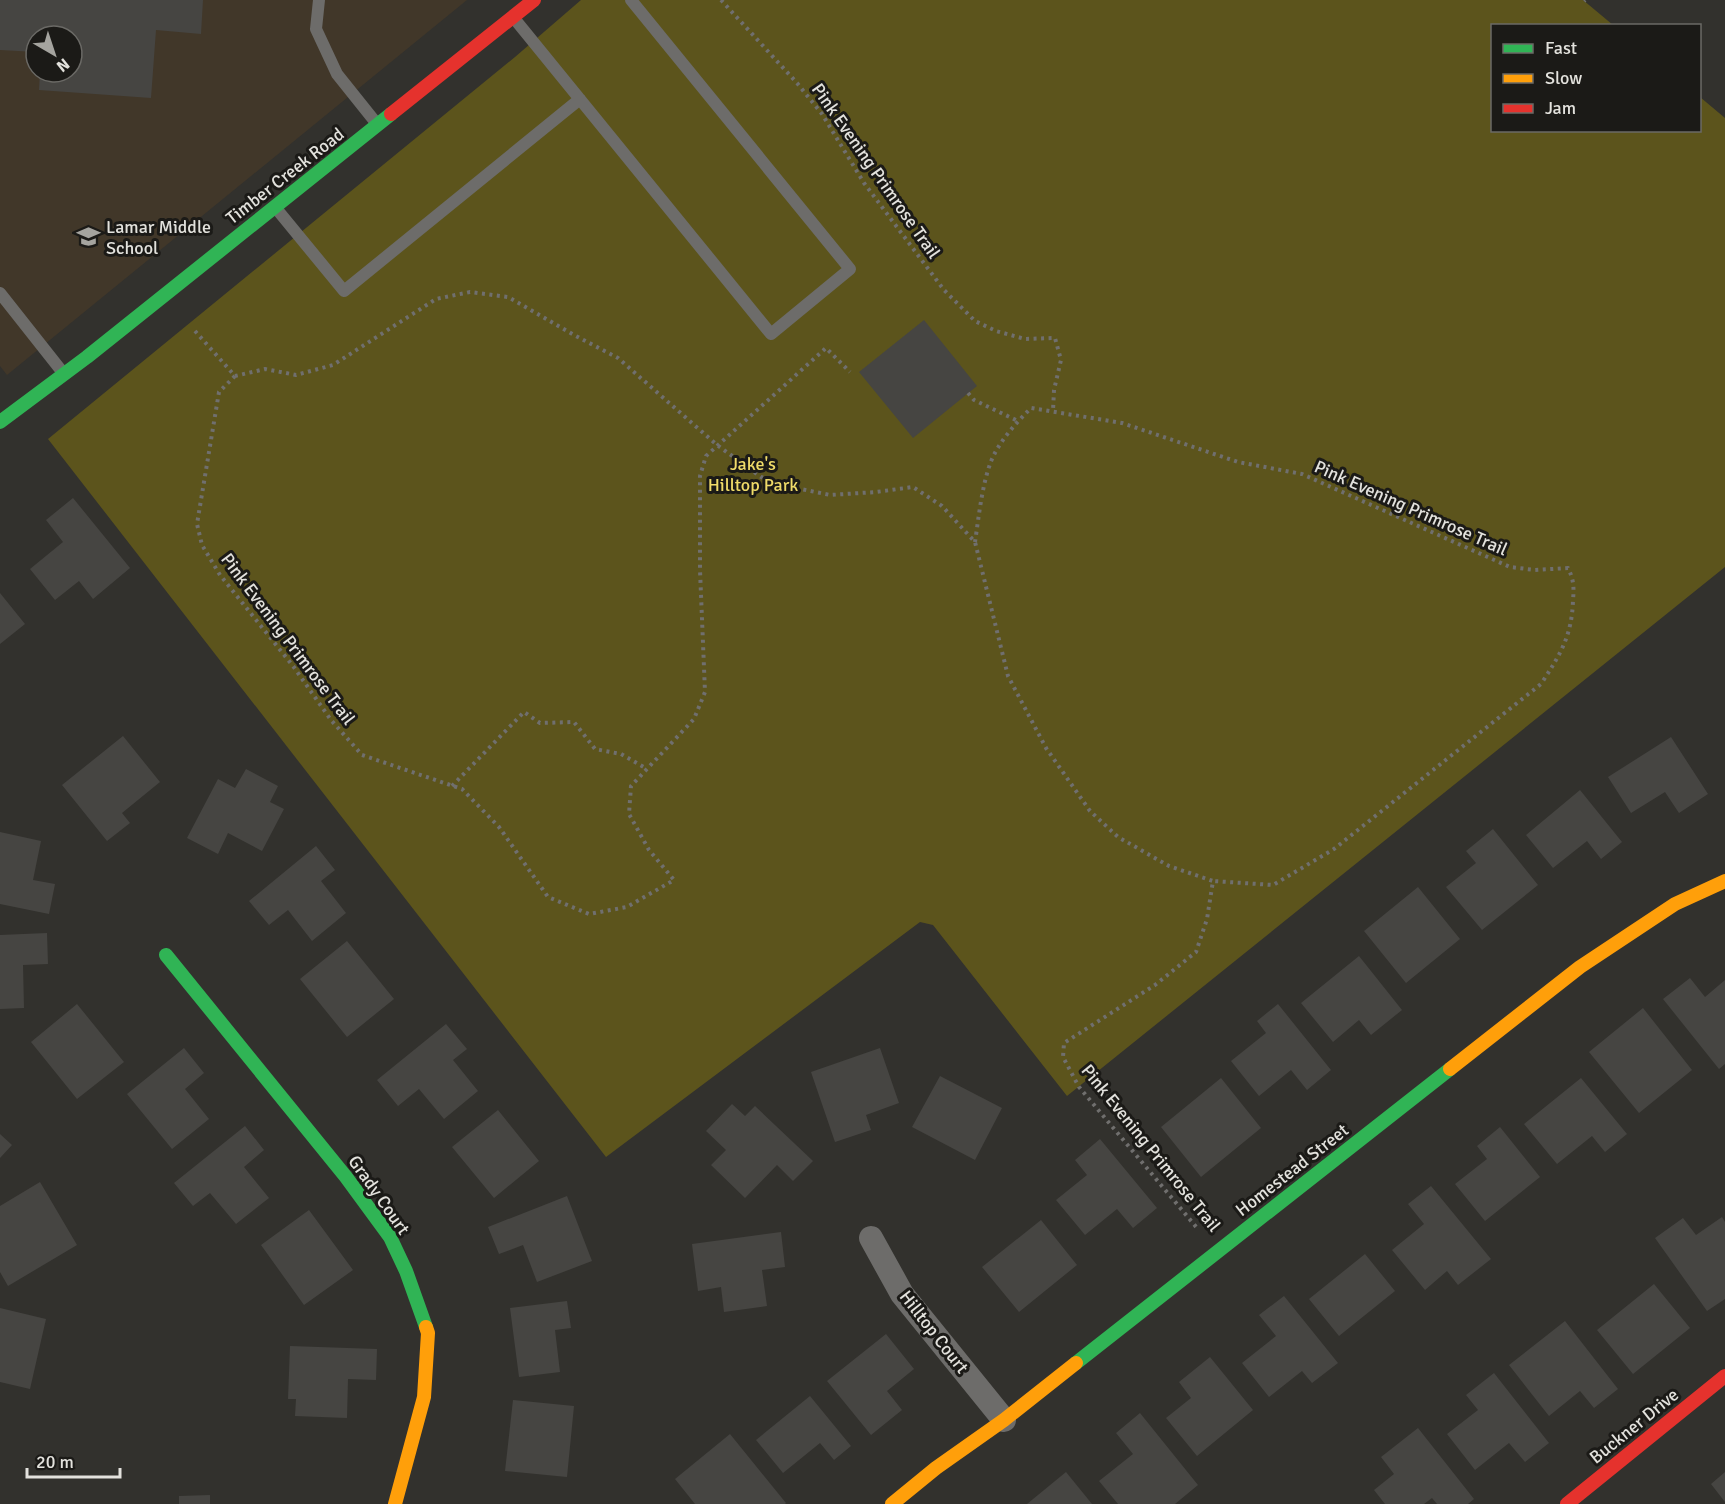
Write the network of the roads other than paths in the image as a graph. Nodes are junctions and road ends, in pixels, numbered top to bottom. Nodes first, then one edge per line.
1 (319, 0) edge
2 (534, 0) edge
3 (631, 0) edge
4 (513, 17) junction
5 (580, 99) junction
6 (378, 125) junction
7 (275, 207) junction
8 (0, 292) edge
9 (64, 374) junction
10 (0, 422) edge
11 (1725, 881) edge
12 (166, 955) dead end
13 (871, 1238) dead end
14 (1725, 1376) edge
15 (1004, 1420) junction
16 (394, 1504) edge
17 (892, 1504) edge
18 (1566, 1504) edge

1 - 6 lane
2 - 4 street, Timber Creek Road
3 - 5 lane
4 - 5 lane
4 - 6 street, Timber Creek Road
5 - 7 lane
6 - 7 street, Timber Creek Road
7 - 9 street, Timber Creek Road
8 - 9 lane
9 - 10 street, Timber Creek Road
11 - 15 street, Homestead Street
12 - 16 street, Grady Court
13 - 15 street, Hilltop Court
14 - 18 street, Buckner Drive
15 - 17 street, Homestead Street

